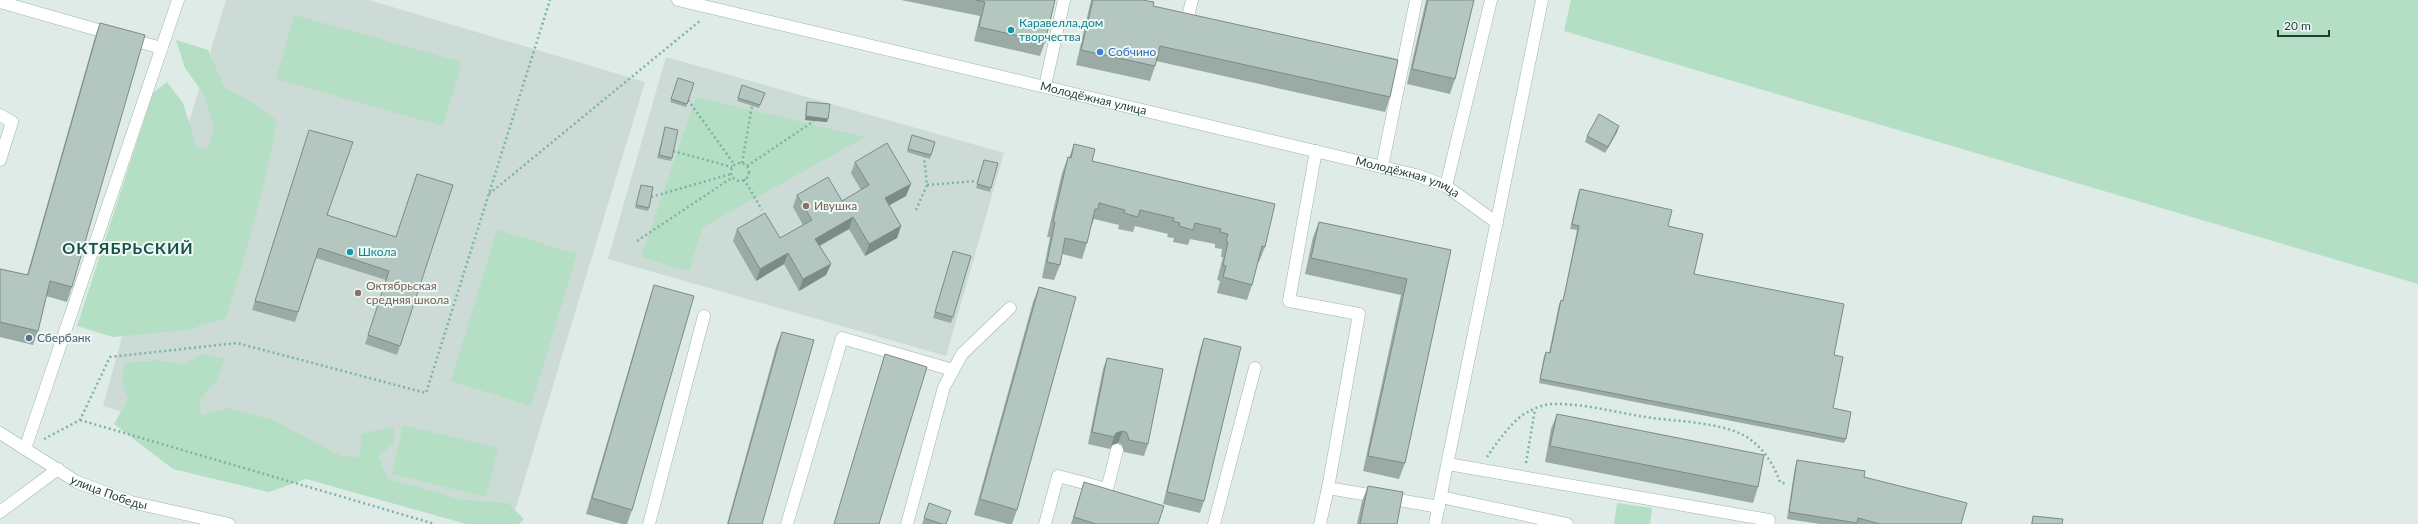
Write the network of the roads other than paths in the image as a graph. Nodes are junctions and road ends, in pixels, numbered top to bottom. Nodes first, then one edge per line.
1 (178, 0) edge
2 (678, 0) edge
3 (1064, 0) edge
4 (1192, 0) edge
5 (1416, 0) edge
6 (1491, 0) edge
7 (1542, 0) edge
8 (0, 2) edge
9 (716, 4) edge
10 (1173, 14) edge
11 (1188, 17) junction
12 (1204, 20) edge
13 (162, 48) junction
14 (1372, 60) edge
15 (1402, 67) junction
16 (1045, 86) junction
17 (0, 116) edge
18 (1316, 151) junction
19 (0, 160) edge
20 (1382, 167) junction
21 (1446, 186) junction
22 (1497, 223) junction
23 (1010, 308) dead end
24 (704, 316) dead end
25 (1255, 368) dead end
26 (954, 370) junction
27 (0, 433) edge
28 (26, 449) junction
29 (1117, 450) edge
30 (1448, 464) junction
31 (58, 469) junction
32 (1328, 488) junction
33 (1440, 502) junction
34 (0, 512) edge
35 (229, 524) edge
36 (649, 524) edge
37 (787, 524) edge
38 (907, 524) edge
39 (1045, 524) edge
40 (1214, 524) edge
41 (1320, 524) edge
42 (1435, 524) edge
43 (1567, 524) edge
44 (1768, 524) edge

1 - 13 street
2 - 9 street, Молодёжная улица
3 - 16 street
4 - 11 street
5 - 15 street
6 - 21 street
7 - 22 street
8 - 13 street
9 - 16 street, Молодёжная улица
10 - 11 street
11 - 12 street
13 - 28 street
14 - 15 street
15 - 20 street
16 - 18 street, Молодёжная улица
17 - 19 street
18 - 20 street, Молодёжная улица
18 - 32 street
20 - 21 street, Молодёжная улица
21 - 22 street, Молодёжная улица
22 - 30 street
23 - 26 street
24 - 36 street
25 - 40 street
26 - 37 street
26 - 38 street
27 - 28 street, улица Победы
28 - 31 street, улица Победы
29 - 39 street
30 - 33 street
30 - 44 street
31 - 34 street
31 - 35 street, улица Победы
32 - 33 street
32 - 41 street
33 - 42 street
33 - 43 street

